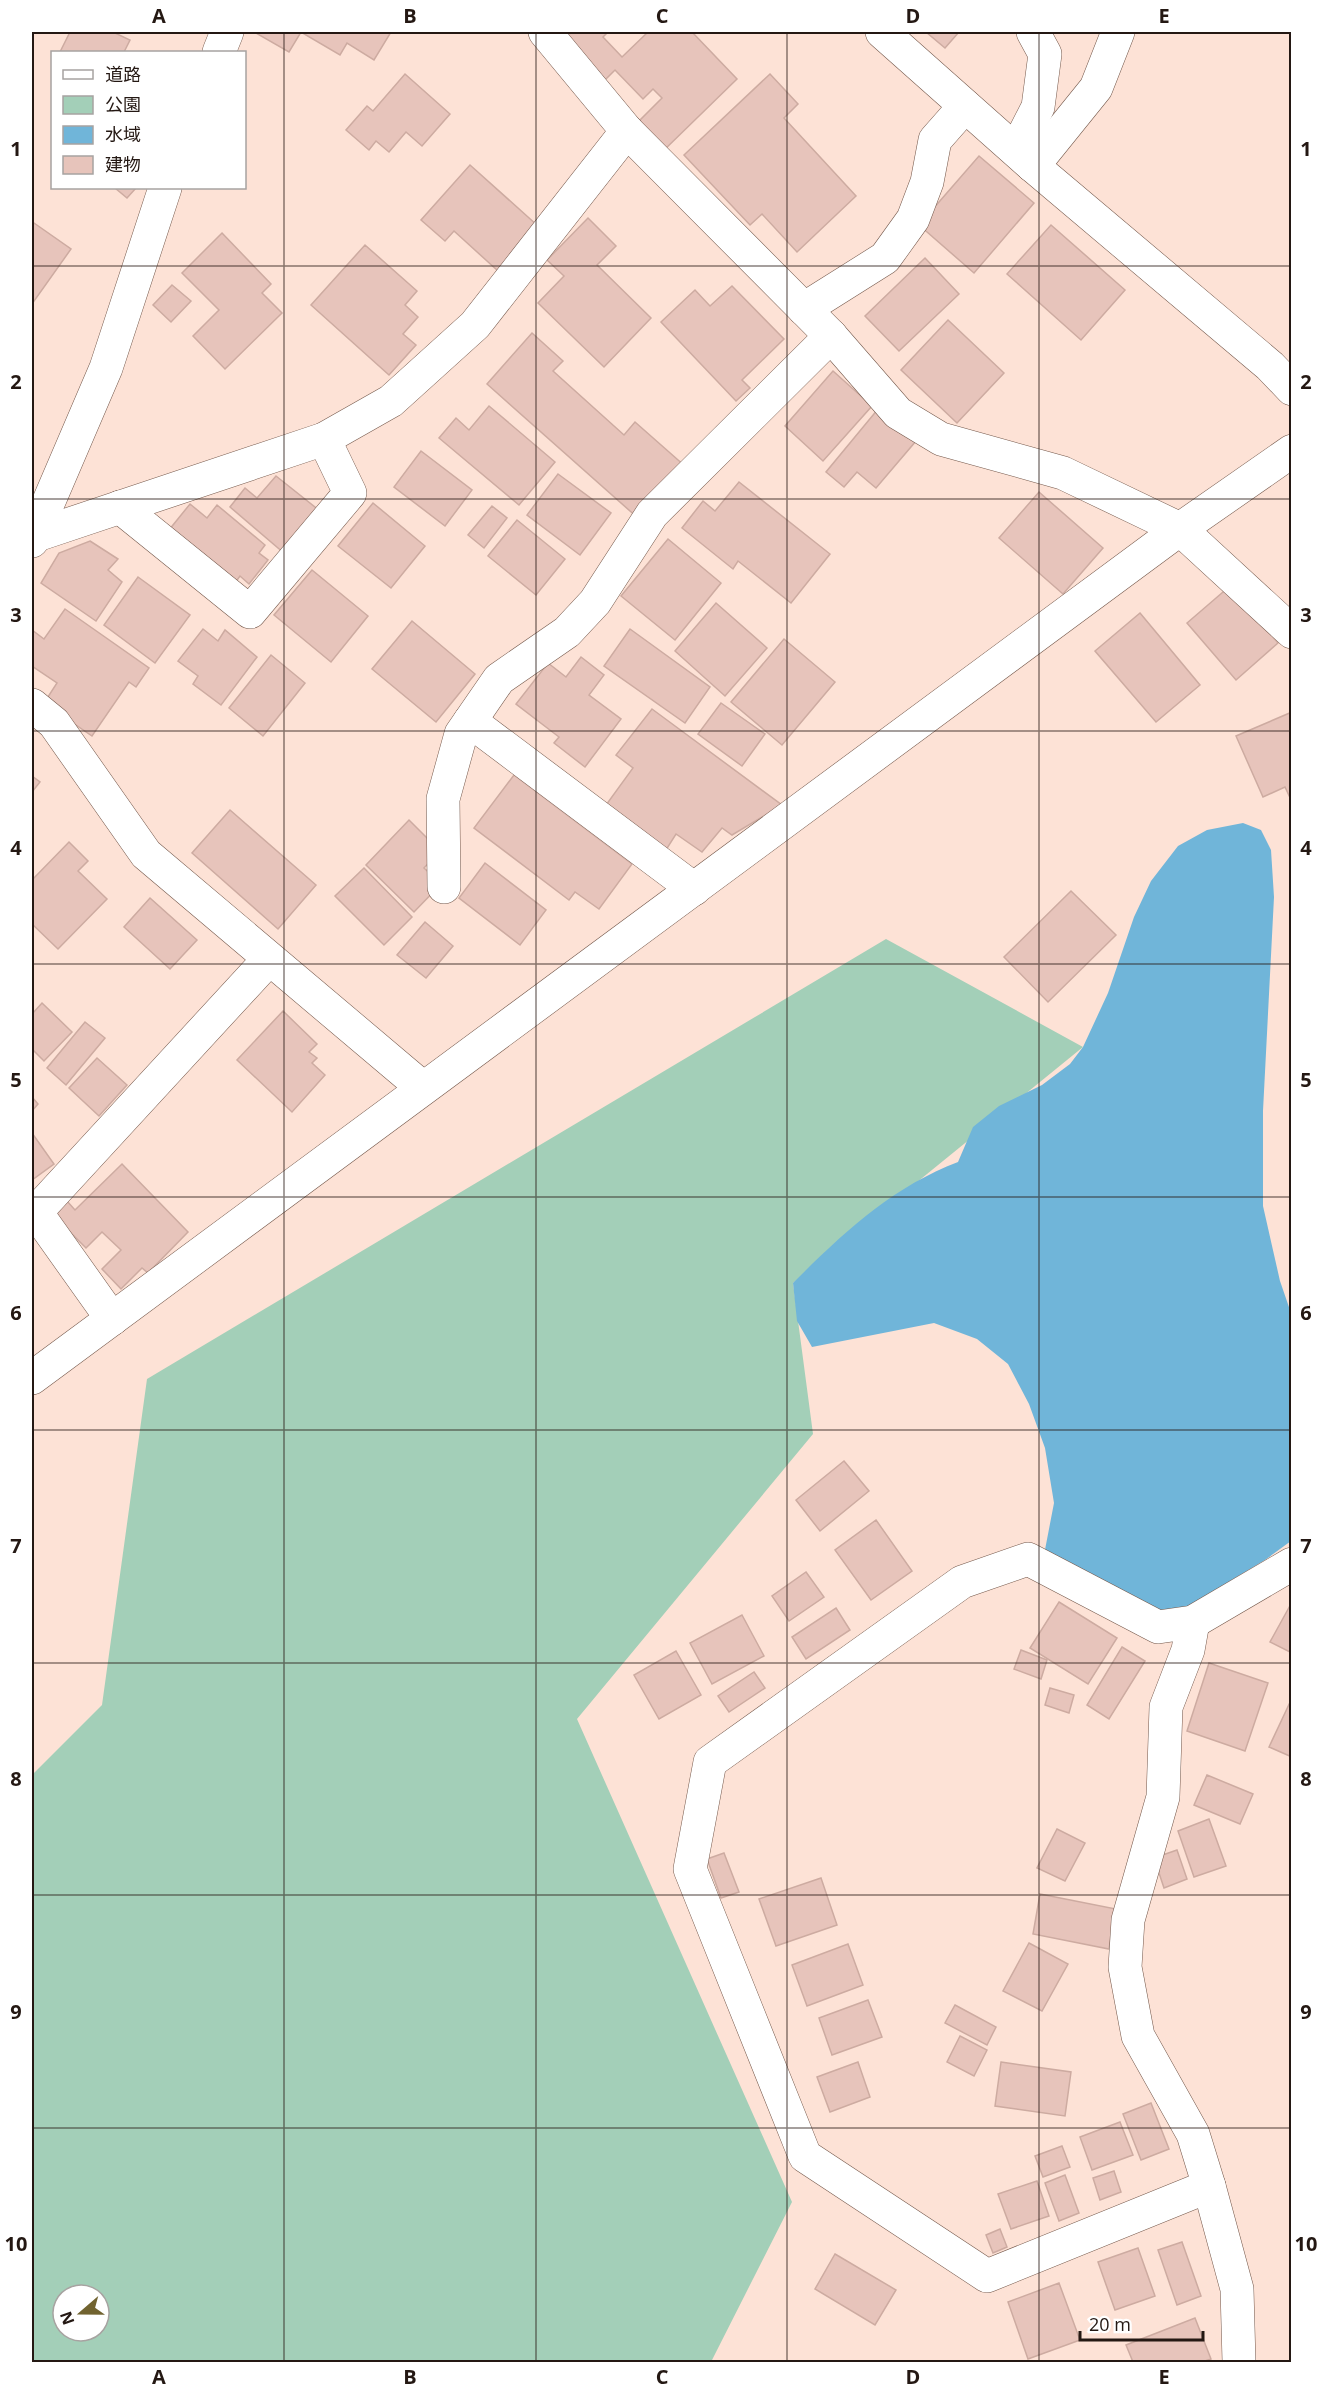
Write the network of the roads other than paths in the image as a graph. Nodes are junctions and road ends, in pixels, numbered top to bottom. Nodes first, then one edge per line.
1 (227, 32) edge
2 (545, 32) edge
3 (882, 32) edge
4 (1034, 32) edge
5 (1118, 32) edge
6 (219, 51) edge
7 (965, 106) junction
8 (627, 131) junction
9 (1025, 158) junction
10 (165, 189) edge
11 (804, 309) junction
12 (831, 336) junction
13 (1292, 389) edge
14 (324, 439) junction
15 (1292, 451) edge
16 (120, 507) junction
17 (1180, 529) junction
18 (33, 538) edge
19 (1292, 632) edge
20 (32, 705) edge
21 (471, 721) junction
22 (444, 887) dead end
23 (694, 889) junction
24 (269, 959) junction
25 (423, 1088) junction
26 (112, 1319) junction
27 (32, 1378) edge
28 (1292, 1564) edge
29 (1193, 1622) junction
30 (1209, 2186) junction
31 (1239, 2362) edge

1 - 6 street
2 - 8 street
3 - 7 street
4 - 9 street
5 - 9 street
7 - 9 street
7 - 11 street
8 - 11 street
8 - 14 street
9 - 13 street
10 - 18 street
11 - 12 street
12 - 17 street
12 - 21 street
14 - 16 street
14 - 16 street
15 - 17 street
16 - 18 street
17 - 19 street
17 - 23 street
20 - 24 street
21 - 22 street
21 - 23 street
23 - 25 street
24 - 25 street
24 - 26 street
25 - 26 street
26 - 27 street
28 - 29 street
29 - 30 street
29 - 30 street
30 - 31 street

